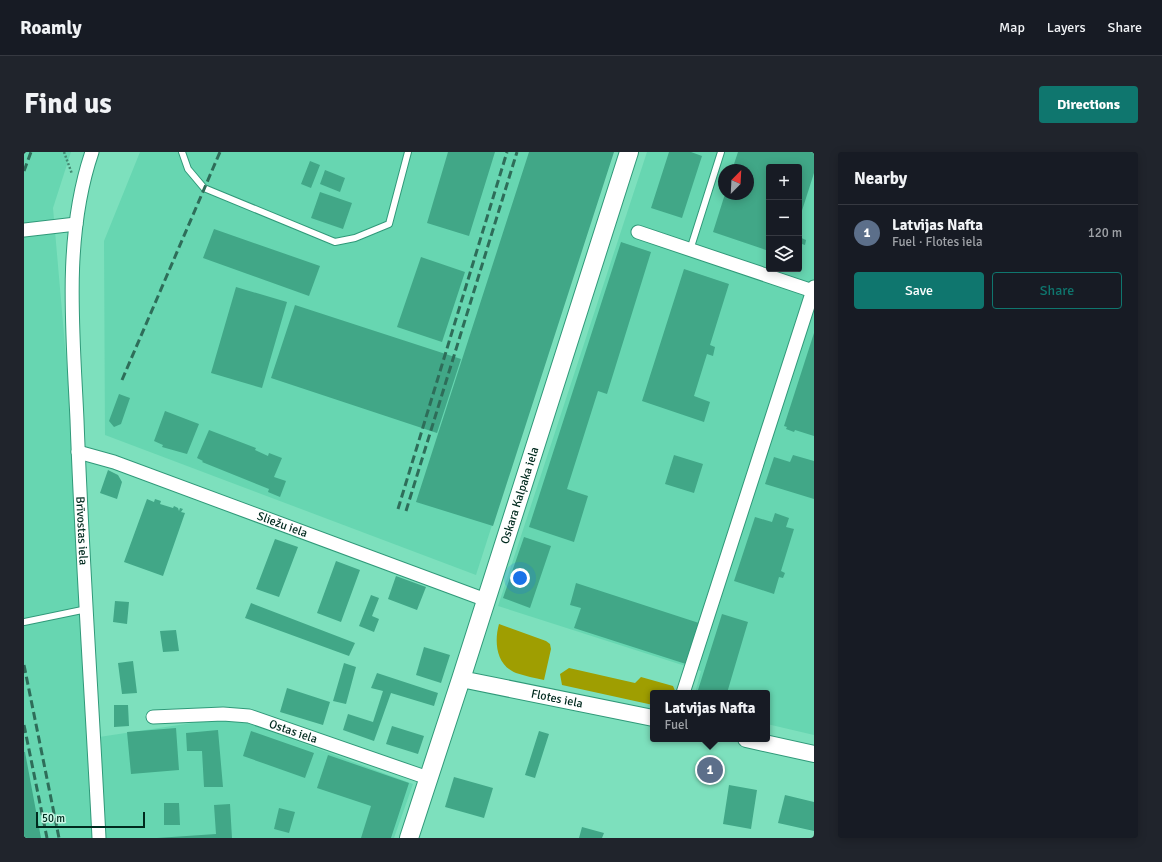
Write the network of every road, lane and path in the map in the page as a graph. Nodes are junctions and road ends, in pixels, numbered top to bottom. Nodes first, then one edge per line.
1 (92, 152) edge
2 (182, 152) edge
3 (408, 152) edge
4 (629, 152) edge
5 (721, 152) edge
6 (76, 224) junction
7 (24, 230) edge
8 (638, 232) dead end
9 (690, 250) junction
10 (813, 289) edge
11 (78, 452) junction
12 (486, 600) junction
13 (87, 609) junction
14 (24, 622) edge
15 (461, 679) junction
16 (684, 690) edge
17 (153, 717) dead end
18 (650, 717) edge
19 (760, 742) edge
20 (814, 754) edge
21 (428, 778) junction
22 (99, 838) edge
23 (409, 838) edge

1 - 6 street, Brīvostas iela
2 - 3 lane
4 - 12 main road, Oskara Kalpaka iela
5 - 9 lane
6 - 7 street
6 - 11 street, Brīvostas iela
8 - 9 street
9 - 10 street
10 - 16 street
11 - 12 street, Sliežu iela
11 - 13 street, Brīvostas iela
12 - 15 main road, Oskara Kalpaka iela
13 - 14 lane
13 - 22 street, Brīvostas iela
15 - 18 street, Flotes iela
15 - 21 main road, Oskara Kalpaka iela
17 - 21 street, Ostas iela
19 - 20 street
21 - 23 main road, Oskara Kalpaka iela

